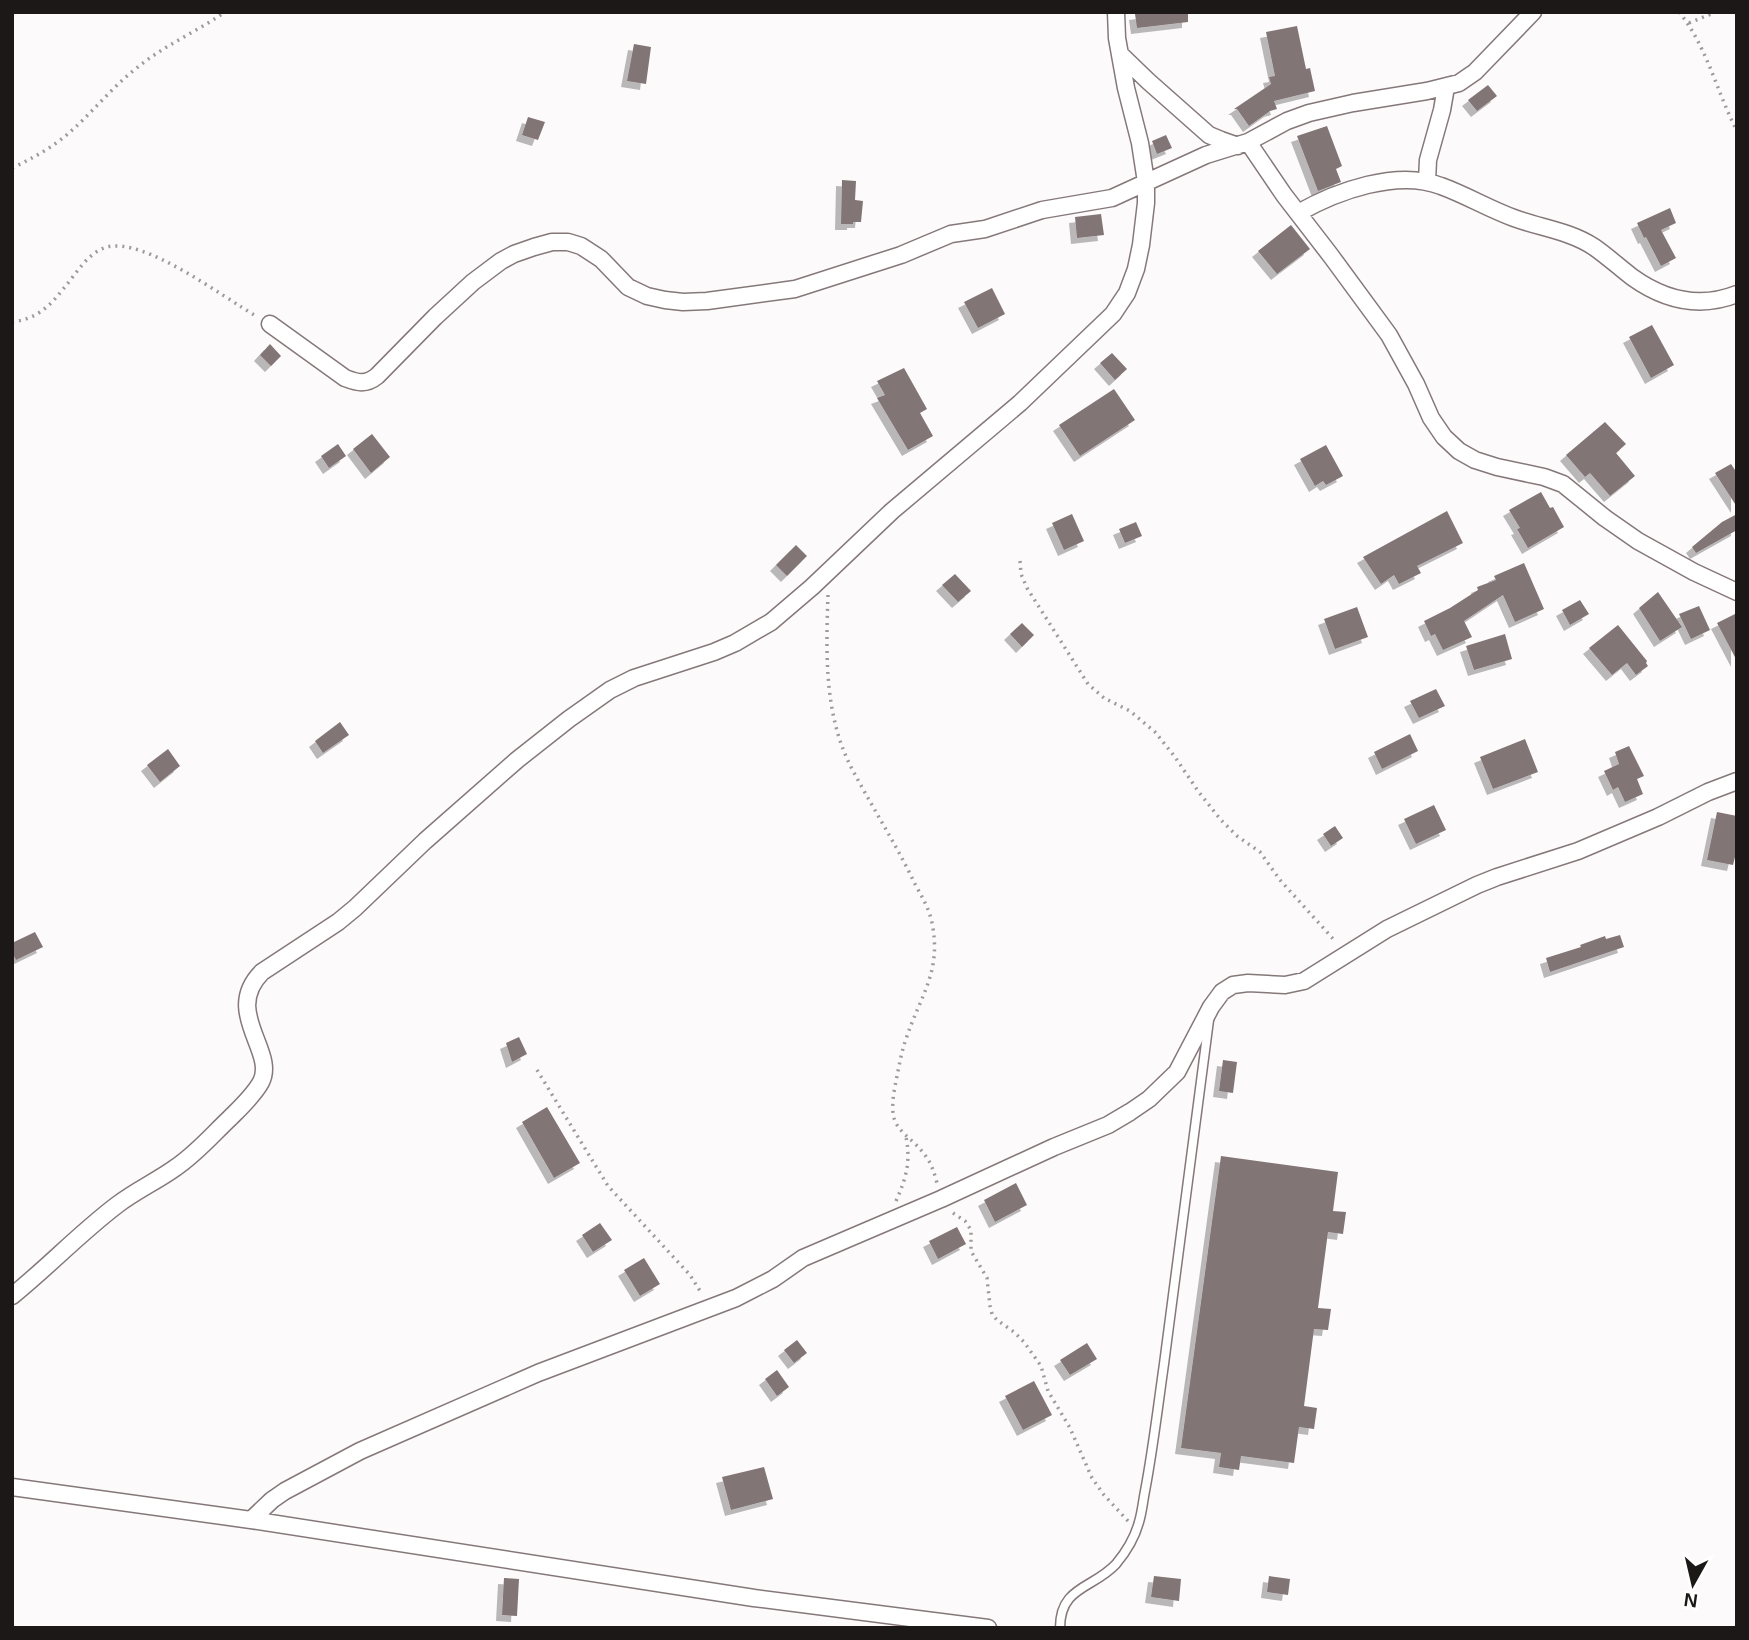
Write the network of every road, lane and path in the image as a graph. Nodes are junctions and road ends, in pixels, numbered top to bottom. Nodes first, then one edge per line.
1 (225, 12) edge
2 (1116, 12) edge
3 (1533, 12) edge
4 (1679, 12) edge
5 (1716, 12) edge
6 (1688, 24) junction
7 (1120, 54) junction
8 (1446, 87) junction
9 (1737, 131) edge
10 (1244, 144) junction
11 (12, 168) edge
12 (1427, 181) junction
13 (1146, 182) junction
14 (1298, 214) junction
15 (1737, 294) edge
16 (12, 322) edge
17 (270, 324) joint
18 (1020, 561) dead end
19 (829, 571) junction
20 (1737, 592) edge
21 (1737, 780) edge
22 (1346, 954) junction
23 (1211, 1007) junction
24 (537, 1070) dead end
25 (905, 1135) junction
26 (941, 1199) junction
27 (886, 1223) junction
28 (12, 1296) edge
29 (709, 1309) junction
30 (12, 1487) edge
31 (251, 1520) junction
32 (1136, 1530) junction
33 (988, 1628) edge
34 (1060, 1628) edge

1 - 11 path
2 - 7 street
3 - 8 street
4 - 6 path
5 - 6 path
6 - 9 path
7 - 10 street
7 - 13 street
8 - 10 street
8 - 12 street
10 - 13 street
10 - 14 street
12 - 14 street
12 - 15 street
13 - 17 street
13 - 19 street
14 - 20 street
16 - 17 path
18 - 22 path
19 - 25 path
19 - 28 street
21 - 22 street
22 - 23 street
23 - 26 street
23 - 32 lane
24 - 29 path
25 - 26 path
25 - 27 path
26 - 27 street
26 - 32 path
27 - 29 street
29 - 31 street
30 - 31 street
31 - 33 street
32 - 34 lane

